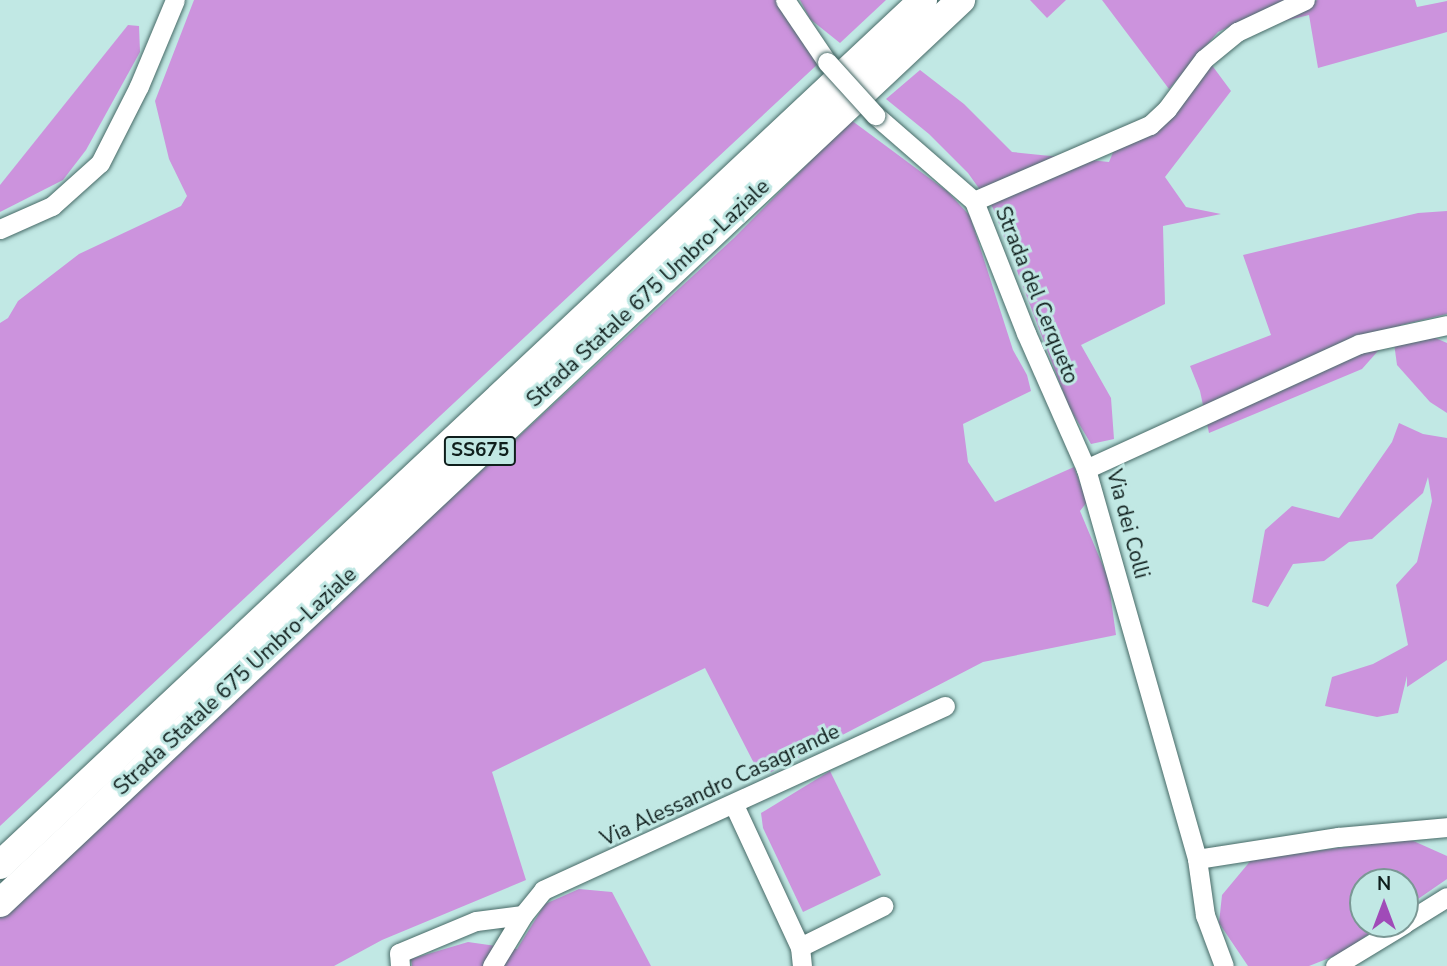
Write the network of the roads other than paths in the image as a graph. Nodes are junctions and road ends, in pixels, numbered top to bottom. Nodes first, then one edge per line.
1 (175, 0) edge
2 (785, 0) edge
3 (923, 0) edge
4 (961, 0) edge
5 (1305, 0) edge
6 (974, 201) junction
7 (0, 229) edge
8 (1447, 325) edge
9 (1086, 469) junction
10 (944, 706) dead end
11 (734, 805) junction
12 (1447, 827) edge
13 (1197, 859) junction
14 (0, 865) edge
15 (1447, 897) edge
16 (0, 902) edge
17 (883, 906) dead end
18 (523, 915) junction
19 (1419, 915) edge
20 (1381, 938) edge
21 (801, 957) edge
22 (400, 966) edge
23 (492, 966) edge
24 (1224, 966) edge
25 (1335, 966) edge

1 - 7 street
2 - 6 street, Strada del Cerqueto, bridge
3 - 14 highway, Strada Statale 675 Umbro-Laziale / SS675
4 - 16 highway, Strada Statale 675 Umbro-Laziale / SS675
5 - 6 street
6 - 9 street, Strada del Cerqueto
8 - 9 street, Via dei Colli
9 - 13 street, Via dei Colli
10 - 11 street, Via Alessandro Casagrande
11 - 18 street, Via Alessandro Casagrande
11 - 21 street
12 - 13 street
13 - 24 street, Via dei Colli
15 - 19 street
17 - 21 street
18 - 22 street
18 - 23 street, Via Alessandro Casagrande
20 - 25 street

